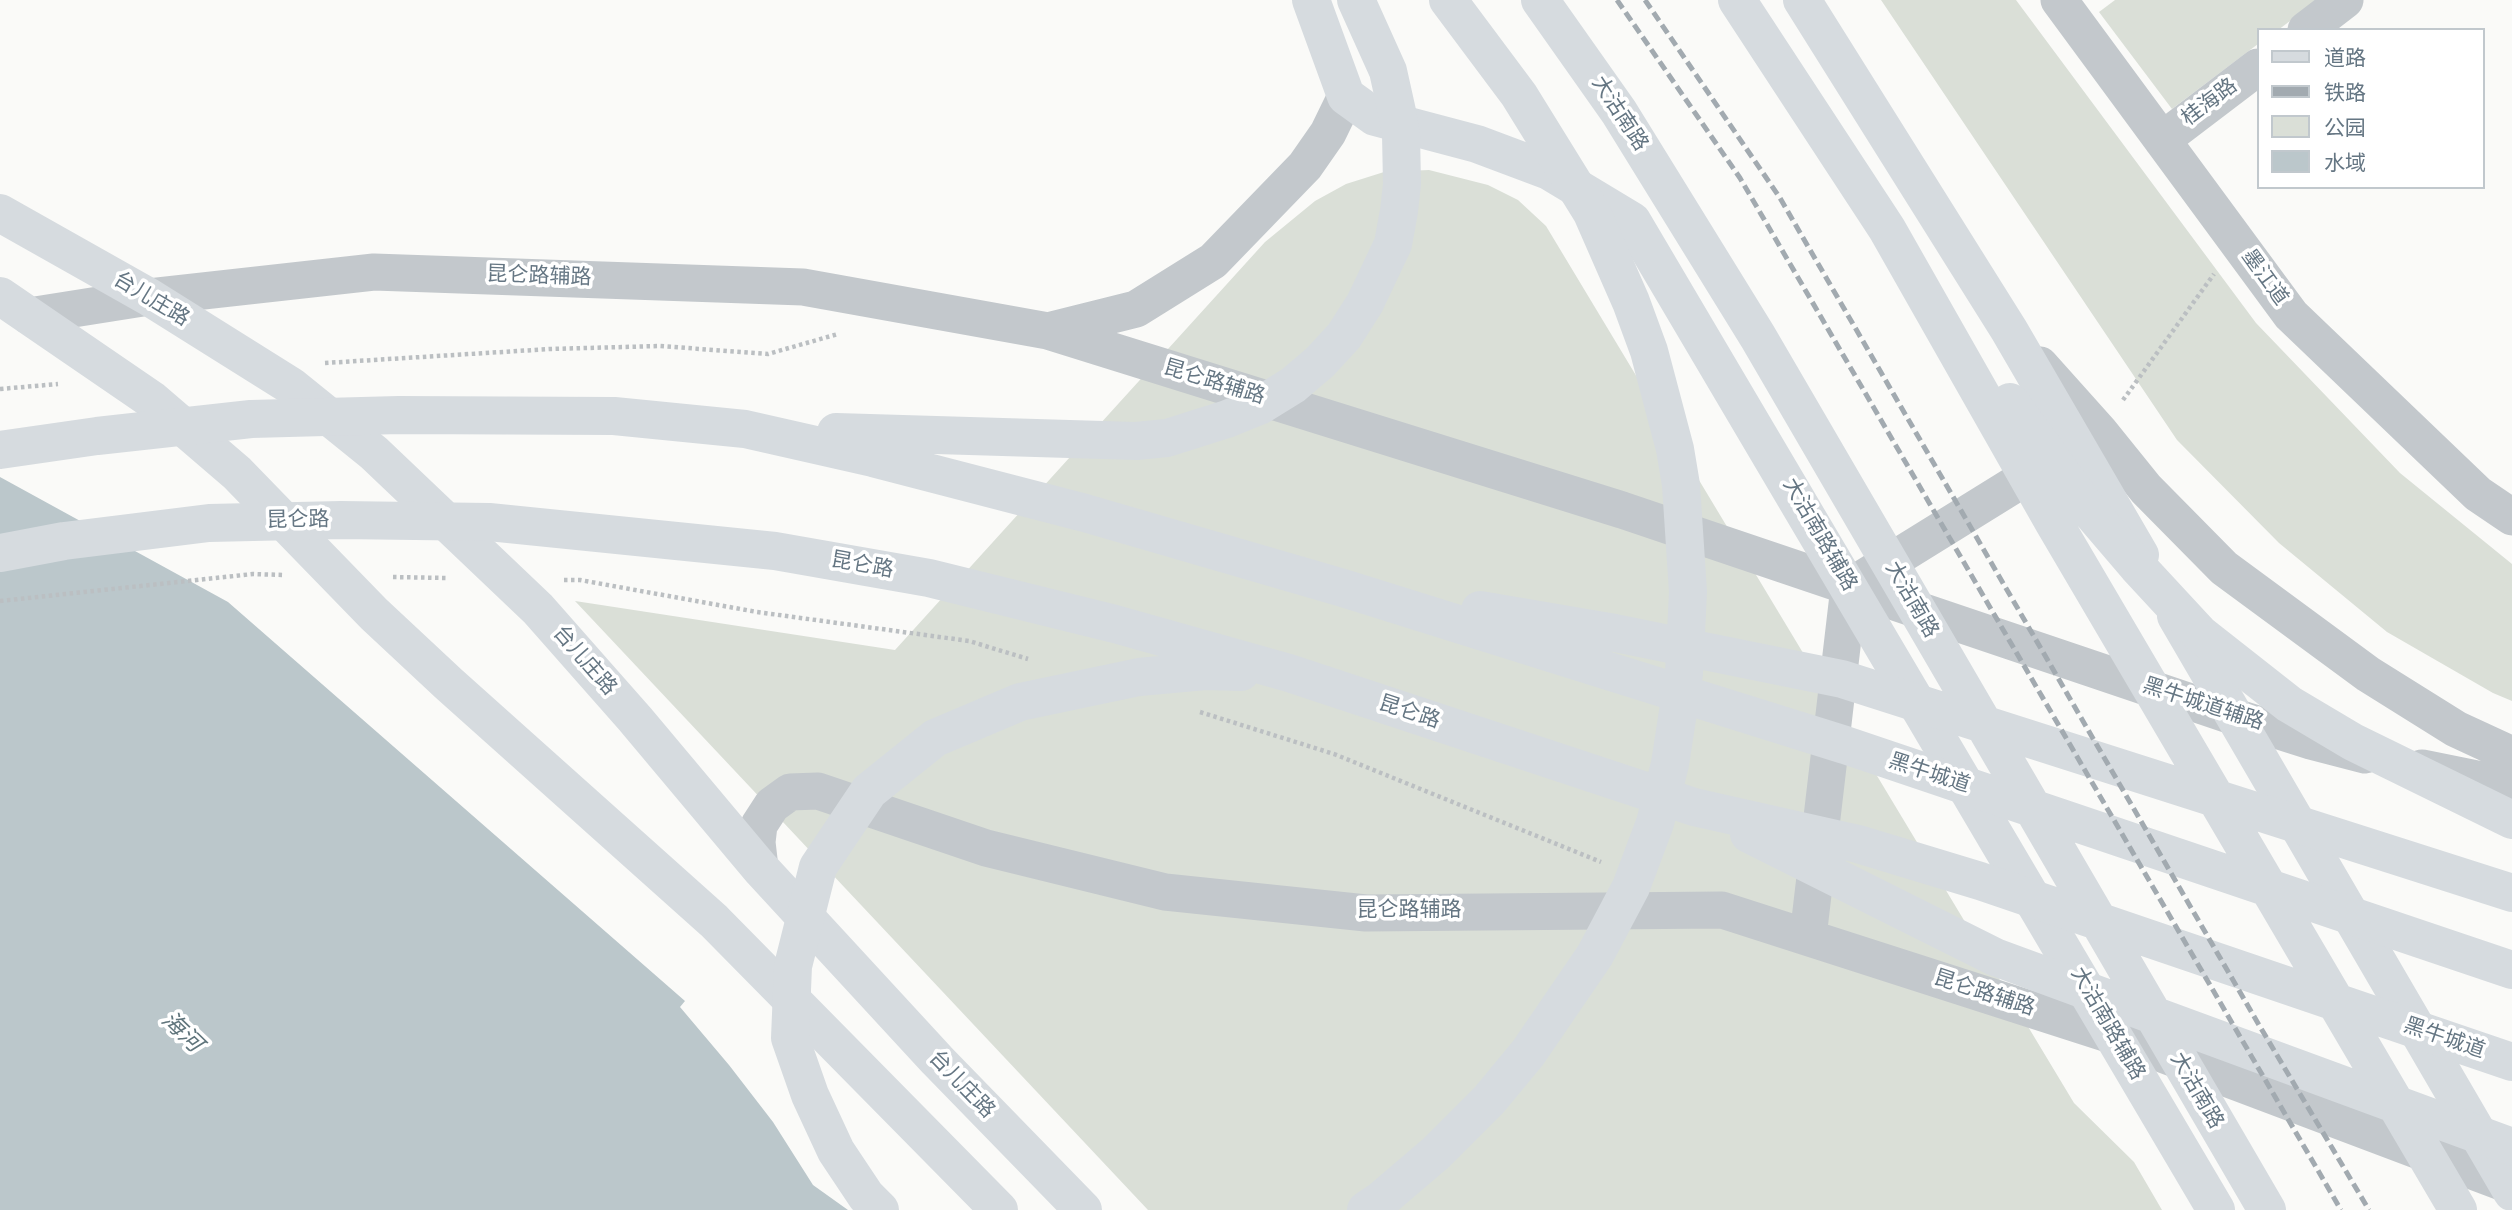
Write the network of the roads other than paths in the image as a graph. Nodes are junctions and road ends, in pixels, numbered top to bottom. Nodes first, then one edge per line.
1 (1311, 0) edge
2 (1356, 0) edge
3 (1448, 0) edge
4 (1540, 0) edge
5 (1737, 0) edge
6 (1802, 0) edge
7 (2345, 0) edge
8 (2068, 3) edge
9 (2309, 28) edge
10 (2256, 68) edge
11 (1346, 96) junction
12 (2162, 140) junction
13 (0, 213) edge
14 (1887, 229) junction
15 (149, 297) junction
16 (14, 306) edge
17 (1048, 331) junction
18 (745, 429) junction
19 (2088, 439) junction
20 (0, 450) edge
21 (2512, 517) edge
22 (0, 553) edge
23 (1849, 587) junction
24 (1343, 588) junction
25 (1899, 603) joint
26 (1289, 673) junction
27 (2235, 717) junction
28 (2512, 755) edge
29 (2512, 786) edge
30 (1694, 807) junction
31 (2512, 820) edge
32 (760, 868) junction
33 (2512, 893) edge
34 (1808, 937) junction
35 (2512, 970) edge
36 (2114, 1036) junction
37 (2512, 1062) edge
38 (2512, 1147) edge
39 (2510, 1187) edge
40 (880, 1210) edge
41 (999, 1210) edge
42 (1083, 1210) edge
43 (1366, 1210) edge
44 (2216, 1210) edge
45 (2267, 1210) edge
46 (2458, 1210) edge

1 - 11 main road
2 - 18 main road
3 - 43 main road
4 - 45 main road, 大沽南路
5 - 14 main road
6 - 19 main road
7 - 9 street
8 - 12 street, 墨江道
10 - 12 street, 桂海路
11 - 17 street, 昆仑路辅路
11 - 23 main road, 大沽南路辅路
12 - 21 street, 墨江道
13 - 15 main road, 台儿庄路
14 - 31 main road
14 - 46 main road
15 - 16 street, 昆仑路辅路
15 - 17 street, 昆仑路辅路
15 - 32 main road, 台儿庄路
16 - 41 main road
17 - 23 street, 昆仑路辅路
18 - 20 main road
18 - 24 main road
19 - 23 street
19 - 27 main road
19 - 28 street
22 - 26 main road, 昆仑路
23 - 25 street, 昆仑路辅路
23 - 34 street
23 - 36 main road, 大沽南路辅路
24 - 33 main road
24 - 35 main road, 黑牛城道
25 - 27 street, 黑牛城道辅路
26 - 30 main road, 昆仑路
26 - 40 main road
27 - 29 street, 黑牛城道辅路
27 - 39 main road
30 - 37 main road, 黑牛城道
30 - 38 main road
32 - 34 street, 昆仑路辅路
32 - 42 main road, 台儿庄路
34 - 36 street, 昆仑路辅路
36 - 39 street
36 - 44 main road, 大沽南路辅路

